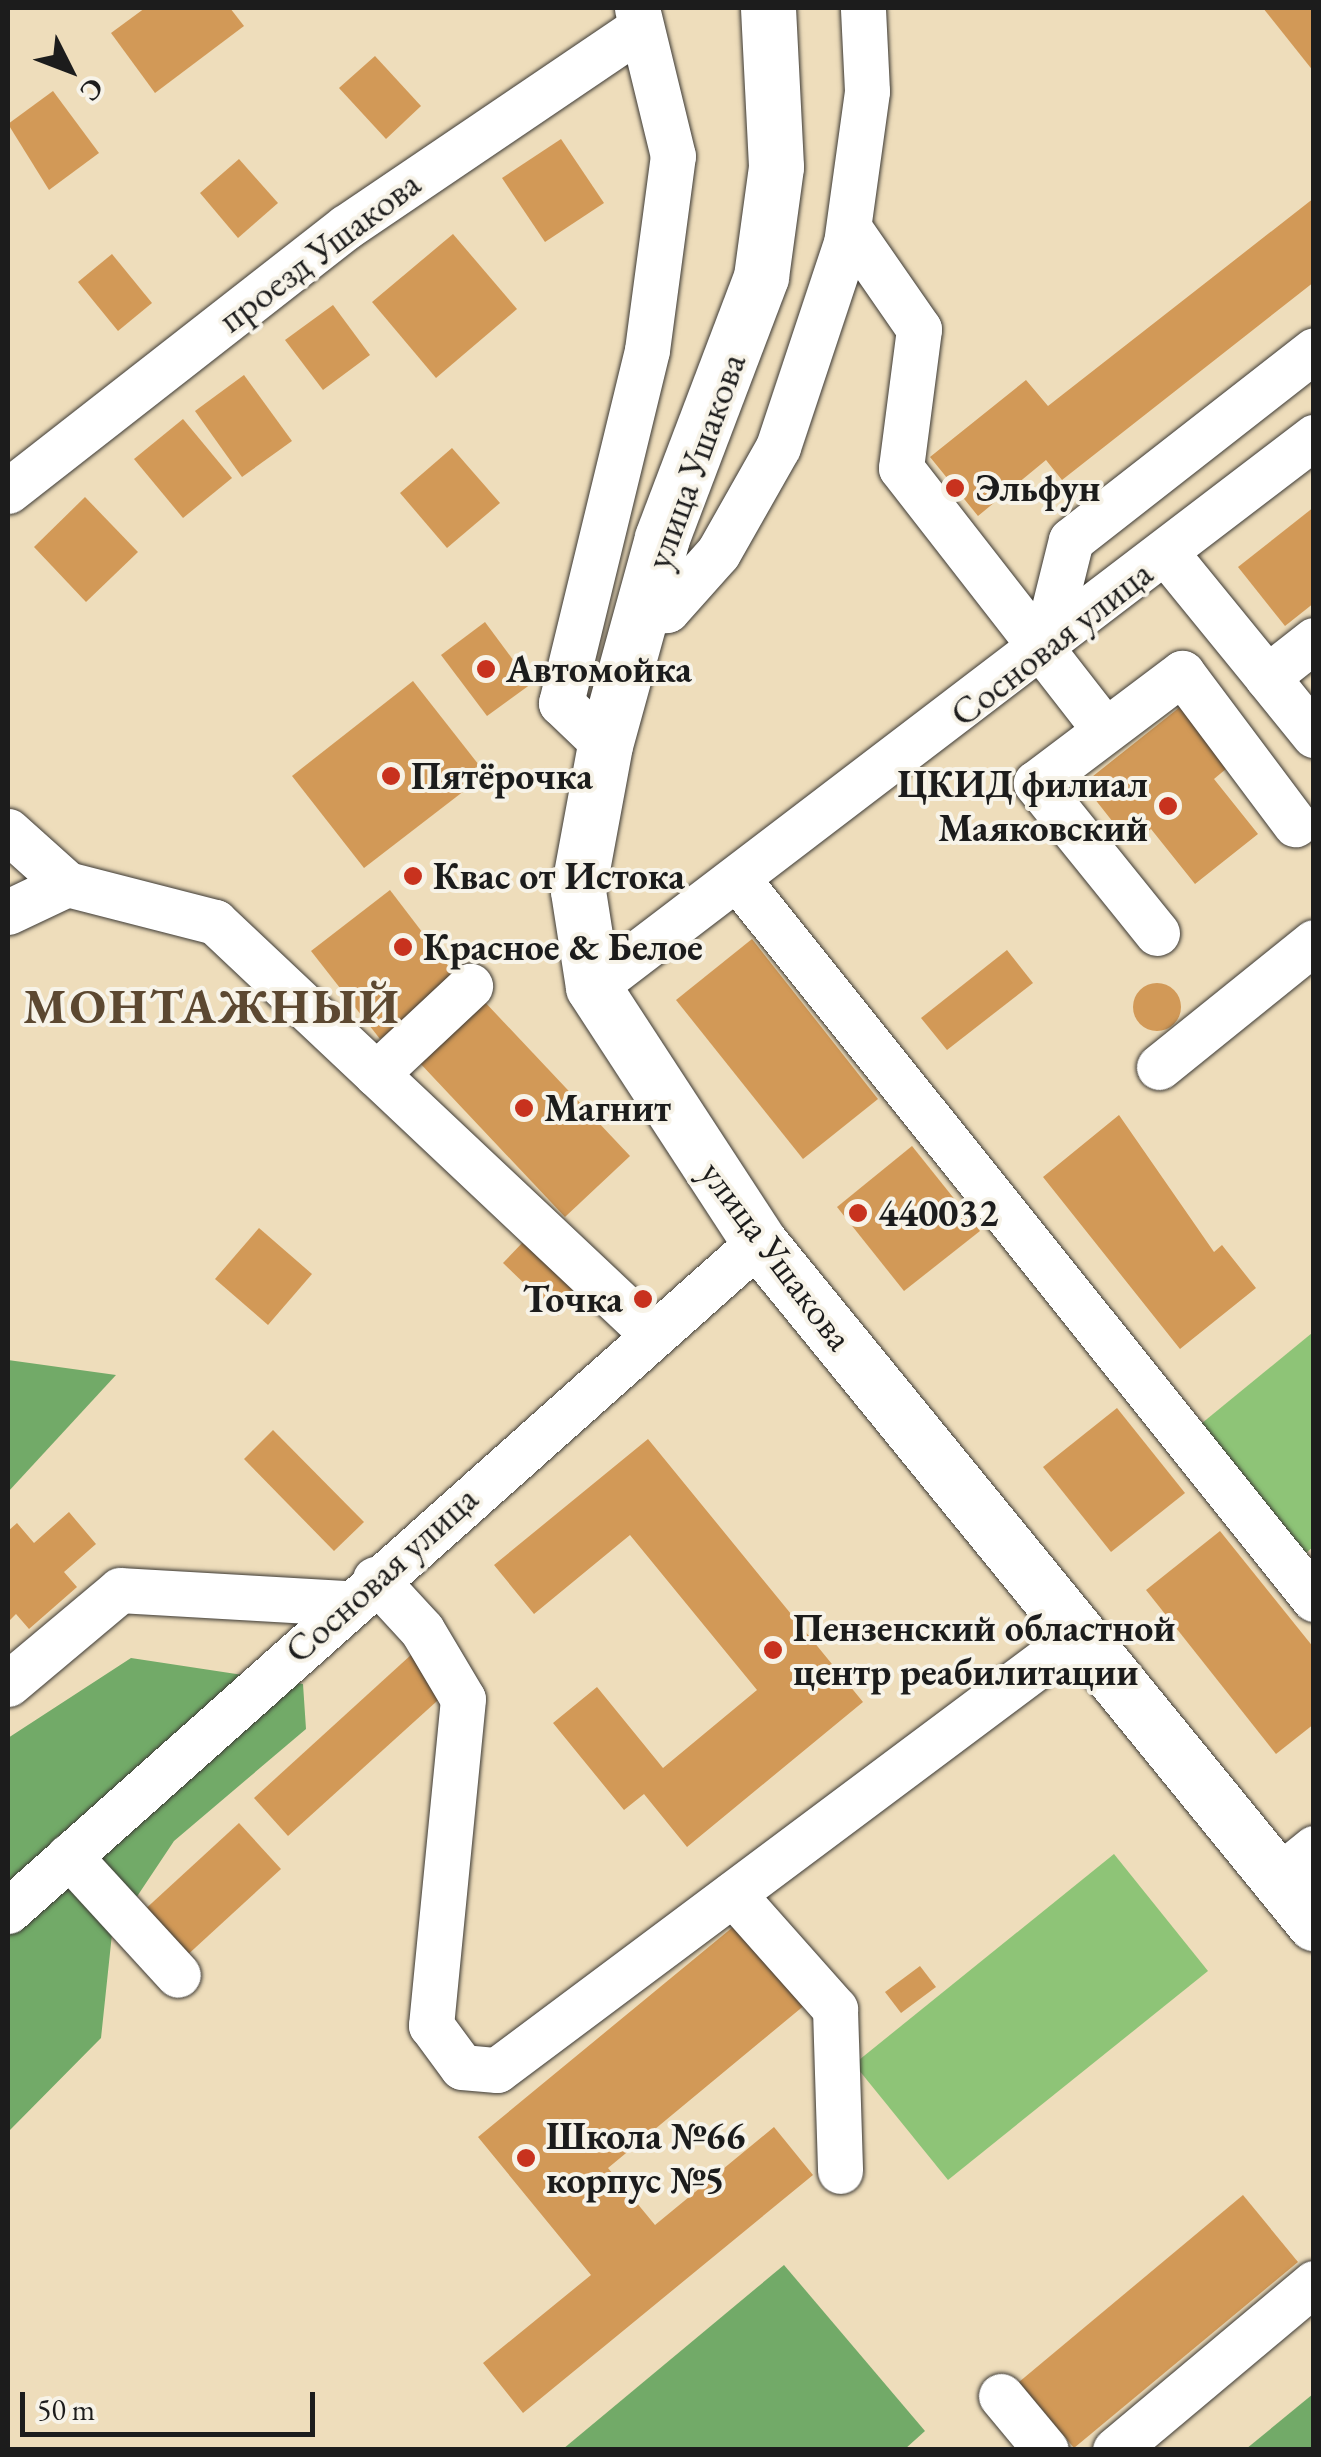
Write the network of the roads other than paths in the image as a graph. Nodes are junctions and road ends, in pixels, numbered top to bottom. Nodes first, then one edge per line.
1 (768, 8) edge
2 (863, 8) edge
3 (639, 17) edge
4 (849, 228) junction
5 (647, 350) junction
6 (1314, 350) edge
7 (710, 427) junction
8 (1314, 437) edge
9 (8, 490) edge
10 (662, 538) junction
11 (1166, 553) junction
12 (1314, 640) edge
13 (1044, 648) junction
14 (1266, 677) junction
15 (1105, 730) junction
16 (1314, 735) edge
17 (605, 745) junction
18 (1296, 824) dead end
19 (8, 831) edge
20 (740, 881) junction
21 (66, 884) junction
22 (8, 912) edge
23 (1157, 933) dead end
24 (1314, 942) edge
25 (470, 986) dead end
26 (593, 987) junction
27 (1159, 1067) dead end
28 (376, 1074) junction
29 (759, 1242) junction
30 (650, 1331) junction
31 (362, 1591) junction
32 (1314, 1599) edge
33 (1079, 1634) junction
34 (8, 1684) edge
35 (69, 1856) junction
36 (1296, 1863) edge
37 (733, 1894) junction
38 (8, 1911) edge
39 (1314, 1923) edge
40 (178, 1975) dead end
41 (840, 2171) dead end
42 (1314, 2283) edge
43 (1001, 2396) dead end
44 (1046, 2450) edge
45 (1115, 2450) edge

1 - 7 main road, улица Ушакова
2 - 4 street
3 - 5 street
3 - 9 street, проезд Ушакова
4 - 10 street
4 - 13 street
5 - 7 street
5 - 17 street
6 - 13 street
7 - 10 main road, улица Ушакова
8 - 11 street, Сосновая улица
10 - 17 main road, улица Ушакова
11 - 13 street, Сосновая улица
11 - 14 street
12 - 14 street
13 - 15 street
13 - 20 street, Сосновая улица
14 - 16 street
15 - 18 street
15 - 23 street
17 - 26 main road, улица Ушакова
19 - 21 street
20 - 26 street, Сосновая улица
20 - 32 street
21 - 22 street
21 - 28 street
24 - 27 street
25 - 28 street
26 - 29 main road, улица Ушакова
28 - 30 street
29 - 30 street, Сосновая улица
29 - 33 main road, улица Ушакова
30 - 31 street, Сосновая улица
31 - 34 street
31 - 35 street, Сосновая улица
31 - 37 street
33 - 36 main road, улица Ушакова
33 - 37 street
35 - 38 street, Сосновая улица
35 - 40 street
36 - 39 main road, улица Ушакова
37 - 41 street
42 - 45 street
43 - 44 street

